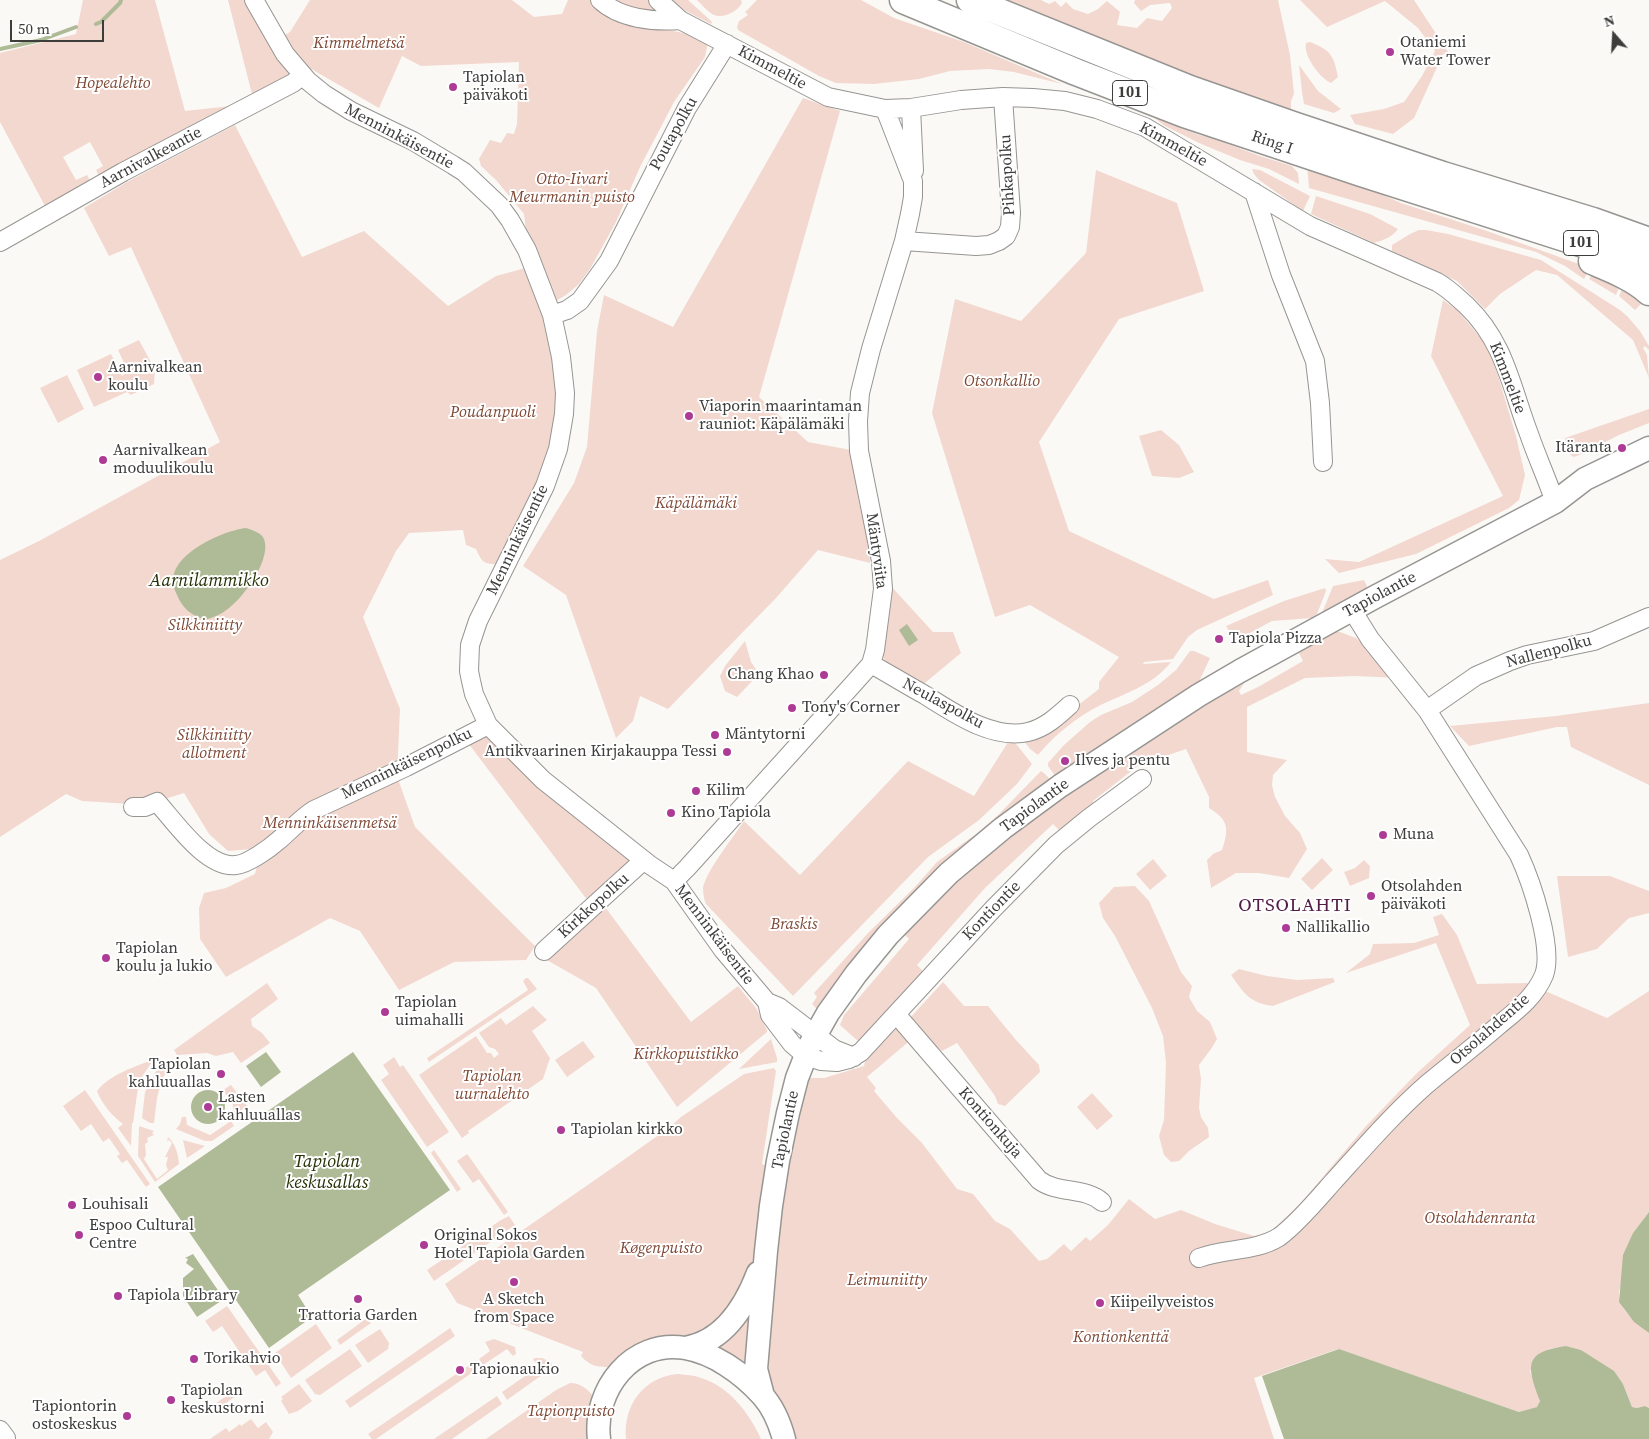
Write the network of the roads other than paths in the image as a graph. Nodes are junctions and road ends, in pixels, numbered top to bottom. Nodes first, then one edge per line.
1 (254, 0) edge
2 (600, 0) edge
3 (658, 0) edge
4 (902, 0) edge
5 (970, 0) edge
6 (680, 20) junction
7 (727, 44) junction
8 (303, 75) junction
9 (1003, 98) junction
10 (910, 108) junction
11 (886, 109) junction
12 (913, 181) junction
13 (1254, 192) junction
14 (1513, 222) junction
15 (904, 241) junction
16 (1649, 241) edge
17 (0, 242) edge
18 (1649, 265) edge
19 (1649, 292) edge
20 (552, 315) junction
21 (1649, 448) edge
22 (1649, 461) edge
23 (1323, 462) dead end
24 (1555, 502) junction
25 (1352, 610) junction
26 (1649, 617) edge
27 (871, 664) junction
28 (1070, 705) dead end
29 (1427, 710) junction
30 (488, 725) junction
31 (1142, 779) dead end
32 (133, 807) dead end
33 (644, 860) junction
34 (674, 881) junction
35 (544, 951) dead end
36 (766, 1002) junction
37 (896, 1014) junction
38 (816, 1034) junction
39 (806, 1056) junction
40 (854, 1057) junction
41 (1102, 1202) dead end
42 (766, 1251) junction
43 (1199, 1258) dead end
44 (685, 1348) junction
45 (763, 1396) junction
46 (599, 1439) edge
47 (784, 1439) edge

1 - 8 street
2 - 6 street
3 - 6 street, Kimmeltie
4 - 14 highway, Ring I / 101
5 - 16 highway, Ring I / 101
6 - 7 street, Kimmeltie
7 - 11 street, Kimmeltie
7 - 20 street, Poutapolku
8 - 17 street, Aarnivalkeantie
8 - 20 street, Menninkäisentie
9 - 10 street, Kimmeltie
9 - 13 street, Kimmeltie
9 - 15 street, Pihkapolku
10 - 11 street, Kimmeltie
10 - 12 street, Mäntyviita
11 - 12 street, Mäntyviita
12 - 15 street, Mäntyviita
13 - 23 street
13 - 24 street, Kimmeltie
14 - 18 highway, Ring I / 101
14 - 19 highway
15 - 27 street, Mäntyviita
20 - 30 street, Menninkäisentie
21 - 24 main road, Tapiolantie
22 - 24 main road, Tapiolantie
24 - 25 main road, Tapiolantie
25 - 29 street, Otsolahdentie
25 - 38 main road, Tapiolantie
26 - 29 street, Nallenpolku
27 - 28 street, Neulaspolku
27 - 34 street, Mäntyviita
29 - 43 street, Otsolahdentie
30 - 32 street, Menninkäisenpolku
30 - 33 street, Menninkäisentie
31 - 37 street, Kontiontie
33 - 34 street, Menninkäisentie
33 - 35 street, Kirkkopolku
34 - 36 street, Menninkäisentie
36 - 38 street, Menninkäisentie
36 - 39 street, Menninkäisentie
37 - 40 street, Kontiontie
37 - 41 street, Kontionkuja
38 - 39 main road, Tapiolantie
38 - 40 street
39 - 40 street
39 - 42 main road, Tapiolantie
42 - 44 main road, Tapiolantie
42 - 45 main road, Tapiolantie
44 - 45 main road
44 - 46 main road
45 - 47 main road

